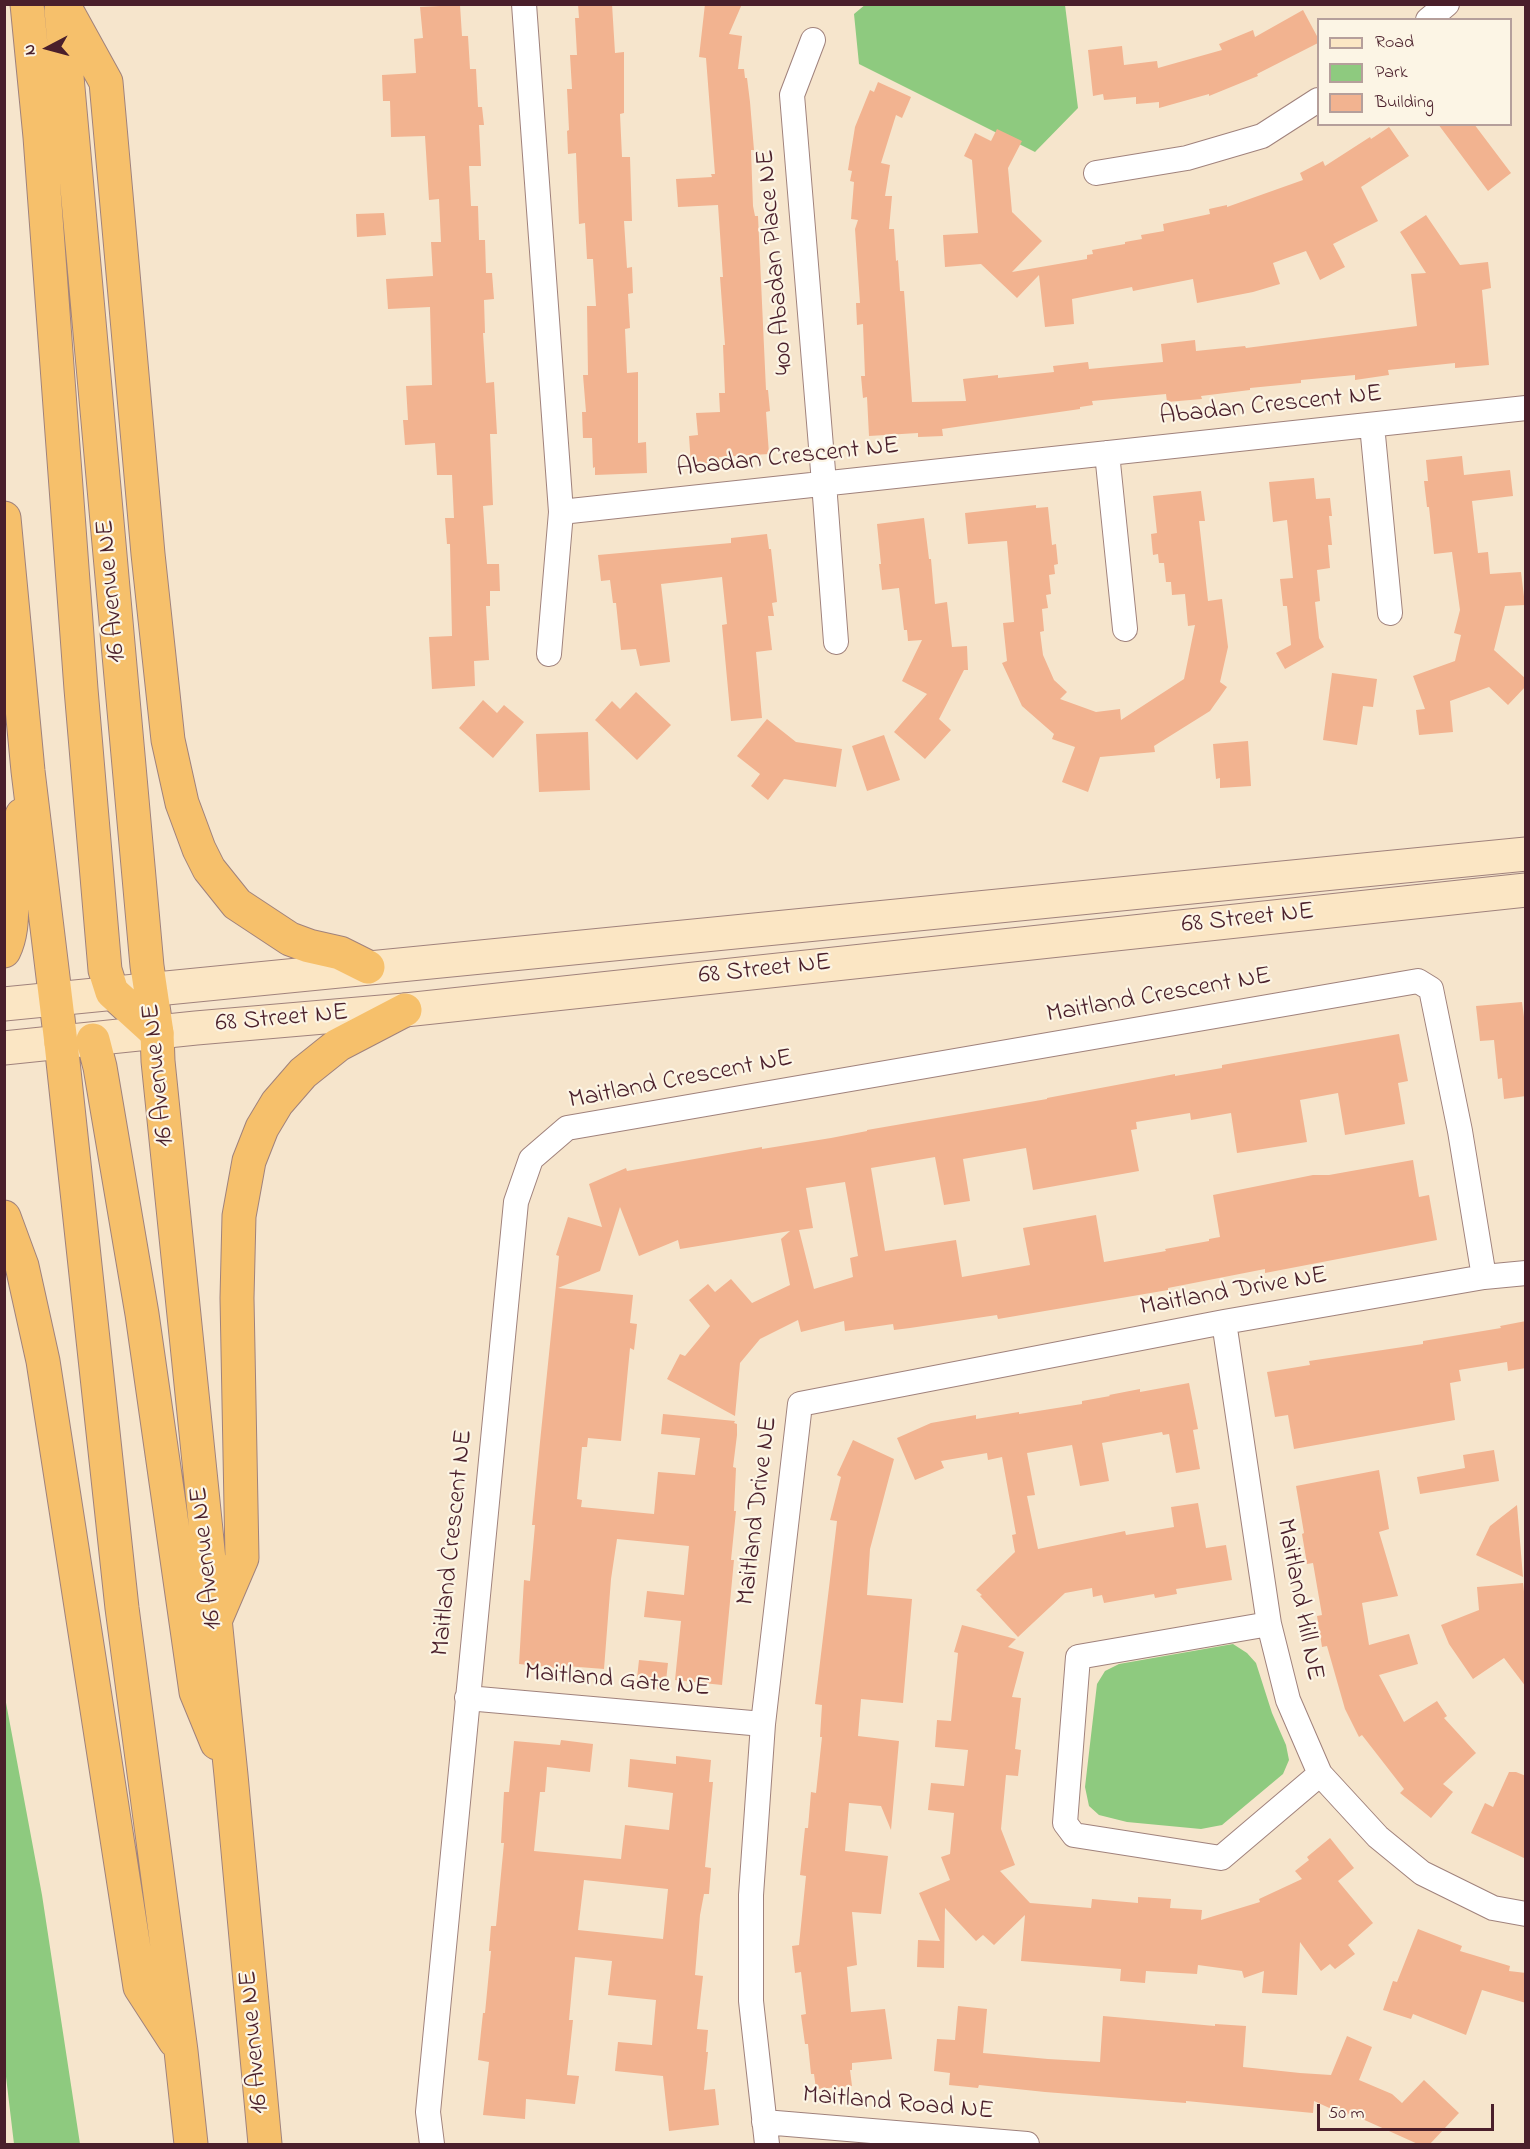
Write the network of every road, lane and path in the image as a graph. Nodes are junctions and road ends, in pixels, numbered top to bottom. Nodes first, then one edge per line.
1 (27, 4) edge
2 (62, 4) edge
3 (524, 4) edge
4 (1447, 4) edge
5 (1430, 18) edge
6 (813, 40) dead end
7 (1317, 100) edge
8 (1096, 173) dead end
9 (1526, 408) edge
10 (1372, 425) junction
11 (1107, 453) junction
12 (824, 483) junction
13 (561, 512) junction
14 (4, 518) edge
15 (1389, 613) dead end
16 (1125, 629) dead end
17 (836, 642) dead end
18 (549, 654) dead end
19 (28, 771) junction
20 (1526, 854) edge
21 (1526, 890) edge
22 (4, 951) edge
23 (368, 968) junction
24 (151, 988) junction
25 (112, 992) junction
26 (56, 999) junction
27 (4, 1004) edge
28 (405, 1010) junction
29 (158, 1033) junction
30 (93, 1040) junction
31 (61, 1044) junction
32 (4, 1048) edge
33 (4, 1217) edge
34 (1526, 1273) edge
35 (1484, 1278) junction
36 (1224, 1322) junction
37 (215, 1623) junction
38 (1269, 1624) junction
39 (467, 1698) junction
40 (763, 1724) junction
41 (1320, 1774) junction
42 (231, 1775) junction
43 (1526, 1914) edge
44 (181, 2051) junction
45 (765, 2133) edge
46 (191, 2145) edge
47 (265, 2145) edge
48 (432, 2145) edge
49 (1027, 2145) edge

1 - 25 highway
2 - 23 highway
2 - 24 highway, 16 Avenue NE
3 - 13 street
4 - 5 street
6 - 12 street, 400 Abadan Place NE
7 - 8 street
9 - 10 street, Abadan Crescent NE
10 - 11 street, Abadan Crescent NE
10 - 15 street
11 - 12 street, Abadan Crescent NE
11 - 16 street
12 - 13 street, Abadan Crescent NE
12 - 17 street, 400 Abadan Place NE
13 - 18 street
14 - 19 highway
19 - 22 highway
19 - 26 highway
20 - 23 main road, 68 Street NE
21 - 28 main road, 68 Street NE
23 - 24 main road, 68 Street NE
24 - 25 main road, 68 Street NE
24 - 29 highway, 16 Avenue NE
25 - 26 main road, 68 Street NE
25 - 29 highway
26 - 27 main road, 68 Street NE
26 - 30 highway
26 - 31 highway
28 - 29 main road, 68 Street NE
28 - 37 highway
29 - 30 main road, 68 Street NE
29 - 37 highway, 16 Avenue NE
30 - 31 main road, 68 Street NE
30 - 42 highway
31 - 32 main road, 68 Street NE
31 - 44 highway
33 - 44 highway
34 - 35 street, Maitland Drive NE
35 - 36 street, Maitland Drive NE
35 - 39 street, Maitland Crescent NE
36 - 38 street, Maitland Hill NE
36 - 40 street, Maitland Drive NE
37 - 42 highway, 16 Avenue NE
38 - 41 street, Maitland Hill NE
38 - 41 street
39 - 40 street, Maitland Gate NE
39 - 48 street, Maitland Crescent NE
40 - 45 street, Maitland Drive NE
41 - 43 street, Maitland Hill NE
42 - 47 highway, 16 Avenue NE
44 - 46 highway
45 - 49 street, Maitland Road NE

